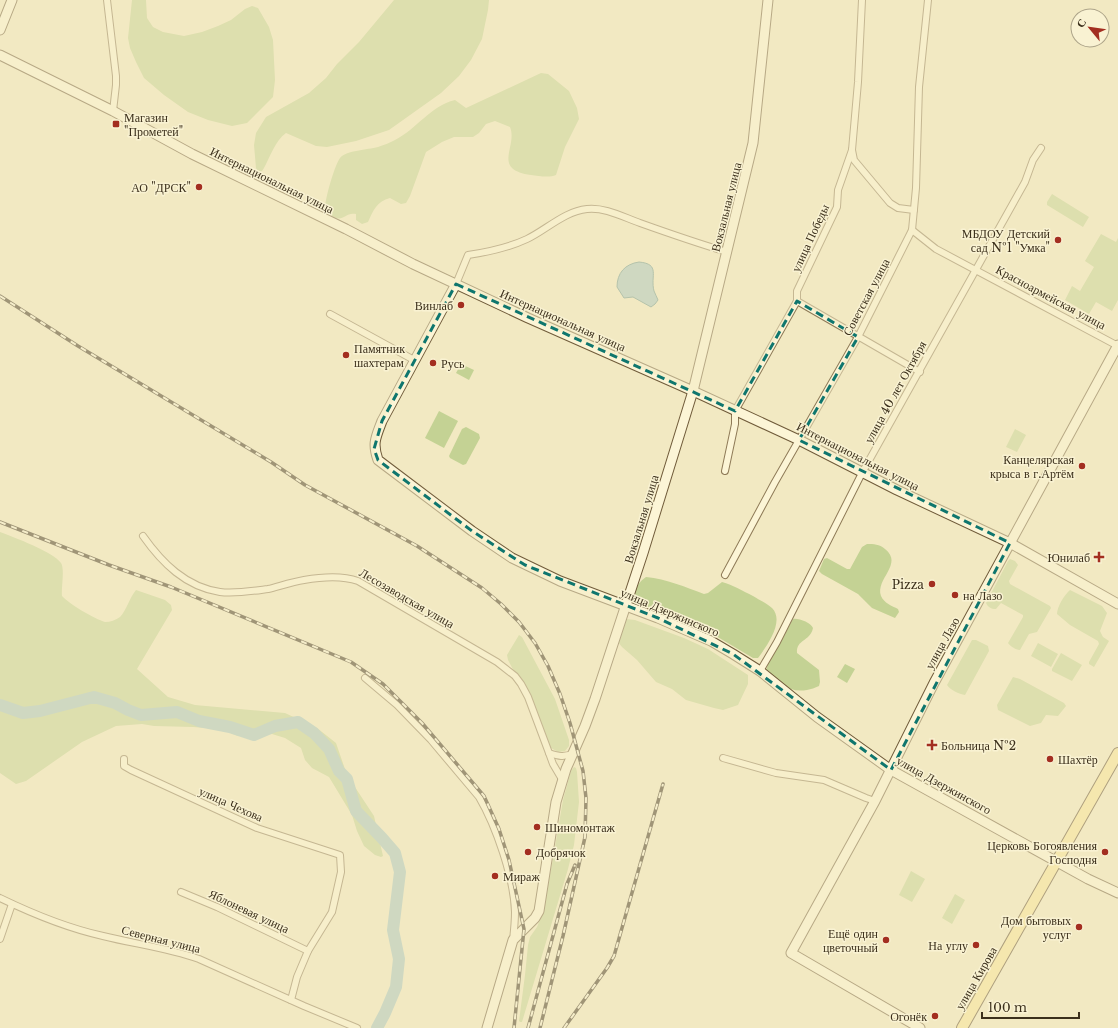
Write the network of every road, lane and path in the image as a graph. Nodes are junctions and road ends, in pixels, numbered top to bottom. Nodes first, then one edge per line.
1 (12, 0) edge
2 (107, 0) edge
3 (768, 0) edge
4 (862, 0) edge
5 (928, 0) edge
6 (0, 30) edge
7 (0, 55) edge
8 (112, 111) junction
9 (1041, 148) dead end
10 (852, 150) junction
11 (914, 210) junction
12 (912, 230) junction
13 (727, 252) junction
14 (975, 270) junction
15 (456, 284) junction
16 (796, 301) junction
17 (330, 314) dead end
18 (858, 337) junction
19 (1118, 346) edge
20 (414, 360) junction
21 (920, 372) junction
22 (693, 391) junction
23 (735, 411) junction
24 (799, 440) junction
25 (725, 470) dead end
26 (862, 473) junction
27 (144, 536) dead end
28 (1010, 543) junction
29 (725, 575) dead end
30 (1118, 604) edge
31 (626, 606) junction
32 (760, 671) junction
33 (365, 678) dead end
34 (549, 753) junction
35 (574, 753) junction
36 (1118, 753) edge
37 (723, 758) dead end
38 (124, 759) dead end
39 (891, 770) junction
40 (563, 781) junction
41 (875, 800) junction
42 (1058, 862) junction
43 (181, 892) dead end
44 (1118, 893) edge
45 (0, 898) edge
46 (12, 904) junction
47 (0, 939) edge
48 (514, 940) junction
49 (308, 951) junction
50 (291, 1000) junction
51 (357, 1028) edge
52 (487, 1028) edge
53 (920, 1028) edge
54 (962, 1028) edge

1 - 6 main road
2 - 8 street
3 - 13 main road, Вокзальная улица
4 - 10 street, улица Победы
5 - 11 street, Советская улица
7 - 8 main road, Интернациональная улица
8 - 15 main road, Интернациональная улица
9 - 14 street, улица 40 лет Октября
10 - 11 street
10 - 16 street, улица Победы
11 - 12 street, Советская улица
12 - 14 street, Красноармейская улица
12 - 18 street, Советская улица
13 - 15 street
13 - 22 main road, Вокзальная улица
14 - 19 street, Красноармейская улица
14 - 21 street, улица 40 лет Октября
15 - 20 main road, улица Дзержинского
15 - 22 main road, Интернациональная улица
16 - 18 street
16 - 23 street, улица Победы
17 - 20 street
18 - 21 street
18 - 24 street, Советская улица
19 - 28 main road, улица Лазо
20 - 31 main road, улица Дзержинского
21 - 26 street, улица 40 лет Октября
22 - 23 main road, Интернациональная улица
22 - 31 main road, Вокзальная улица
23 - 24 main road, Интернациональная улица
23 - 25 street, улица Победы
24 - 26 main road, Интернациональная улица
24 - 29 street, Советская улица
26 - 28 main road, Интернациональная улица
26 - 32 street, улица 40 лет Октября
27 - 34 street, Лесозаводская улица
28 - 30 main road, Интернациональная улица
28 - 39 main road, улица Лазо
31 - 32 main road, улица Дзержинского
31 - 35 main road, Вокзальная улица
32 - 39 main road, улица Дзержинского
33 - 48 street
34 - 35 street
34 - 40 street, Лесозаводская улица
35 - 40 main road, Вокзальная улица
36 - 42 main road, улица Кирова
37 - 41 street
38 - 49 street, улица Чехова
39 - 41 main road, улица Лазо
39 - 42 main road, улица Дзержинского
40 - 48 main road, Вокзальная улица
41 - 53 main road, улица Лазо
42 - 44 main road, улица Дзержинского
42 - 54 main road, улица Кирова
43 - 49 street, Яблоневая улица
45 - 46 street, Северная улица
46 - 47 street
46 - 50 street, Северная улица
48 - 52 main road, Вокзальная улица
49 - 50 street
50 - 51 street, Северная улица

